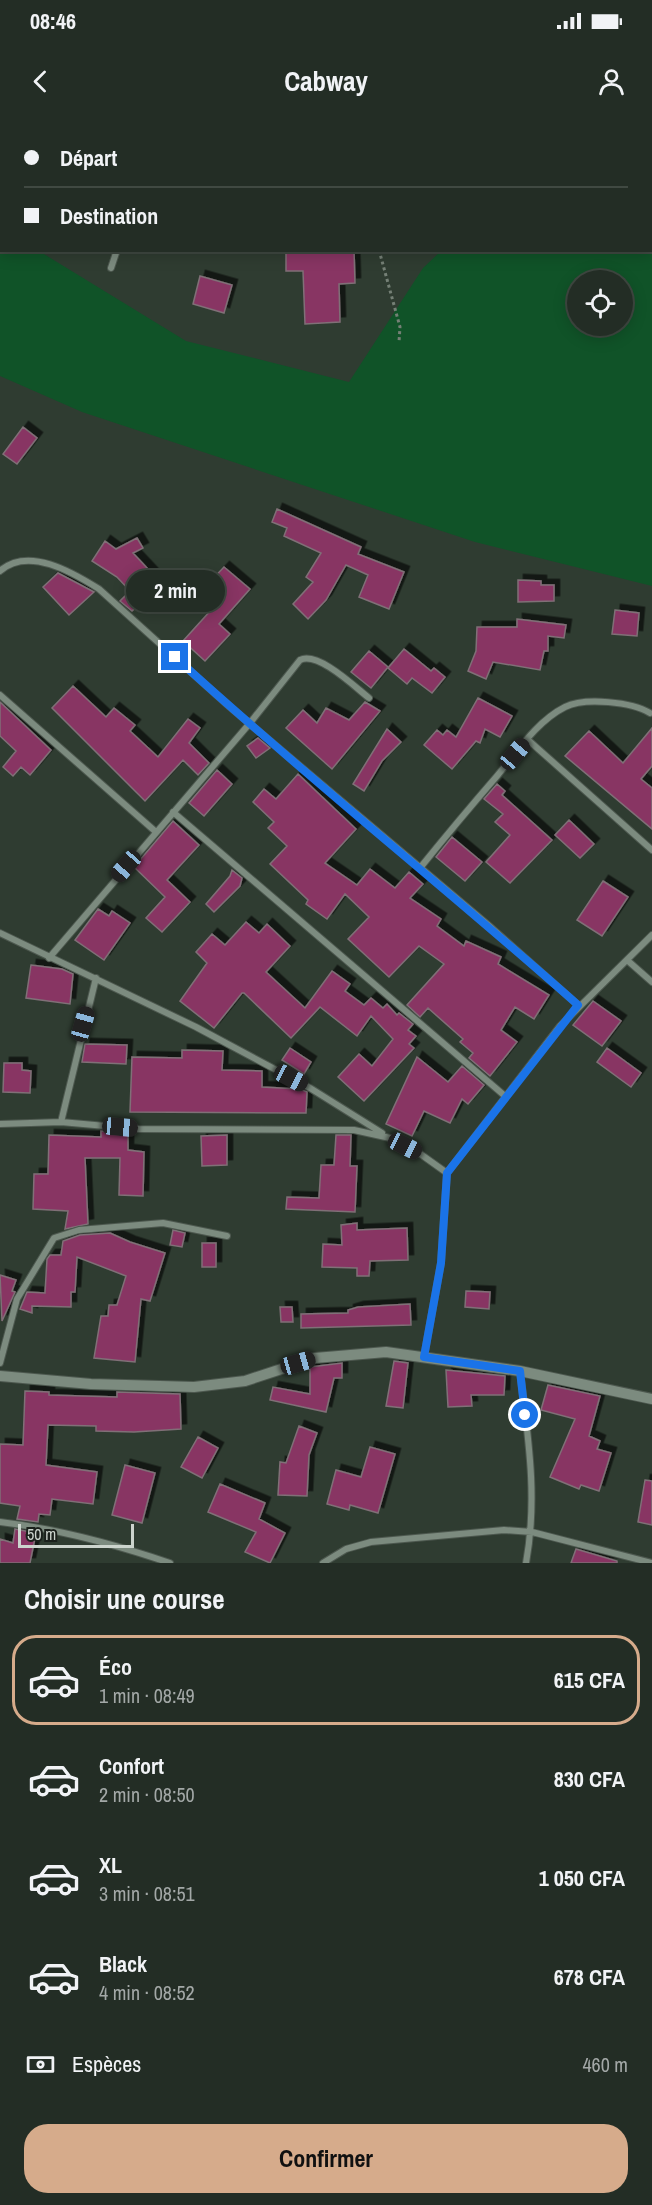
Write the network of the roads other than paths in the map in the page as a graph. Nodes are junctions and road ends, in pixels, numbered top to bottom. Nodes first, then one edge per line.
1 (116, 252) edge
2 (111, 268) dead end
3 (0, 571) edge
4 (0, 695) edge
5 (369, 698) dead end
6 (650, 713) dead end
7 (250, 723) junction
8 (527, 740) junction
9 (173, 812) junction
10 (156, 832) junction
11 (652, 850) edge
12 (420, 868) junction
13 (0, 933) edge
14 (652, 935) edge
15 (49, 958) junction
16 (627, 960) junction
17 (96, 978) junction
18 (652, 982) edge
19 (578, 1005) junction
20 (505, 1096) junction
21 (61, 1122) junction
22 (0, 1124) edge
23 (390, 1138) junction
24 (447, 1173) junction
25 (226, 1236) dead end
26 (424, 1357) junction
27 (0, 1363) edge
28 (520, 1371) junction
29 (0, 1376) edge
30 (652, 1399) edge
31 (0, 1522) edge
32 (532, 1532) junction
33 (170, 1563) edge
34 (323, 1563) edge
35 (526, 1563) edge
36 (652, 1563) edge

1 - 2 street
3 - 7 street
4 - 10 street
5 - 7 street
6 - 8 street
7 - 9 street
7 - 12 street
8 - 11 street
8 - 12 street
9 - 10 street
9 - 20 street
10 - 15 street
12 - 19 street
13 - 15 street
14 - 16 street
15 - 17 street
16 - 18 street
16 - 19 street
17 - 21 street
17 - 23 street
19 - 20 street
20 - 24 street
21 - 22 street
21 - 23 street
23 - 24 street
24 - 26 street
25 - 27 street
26 - 28 street
26 - 29 street
28 - 30 street
28 - 32 street
31 - 33 street
32 - 34 street
32 - 35 street
32 - 36 street

